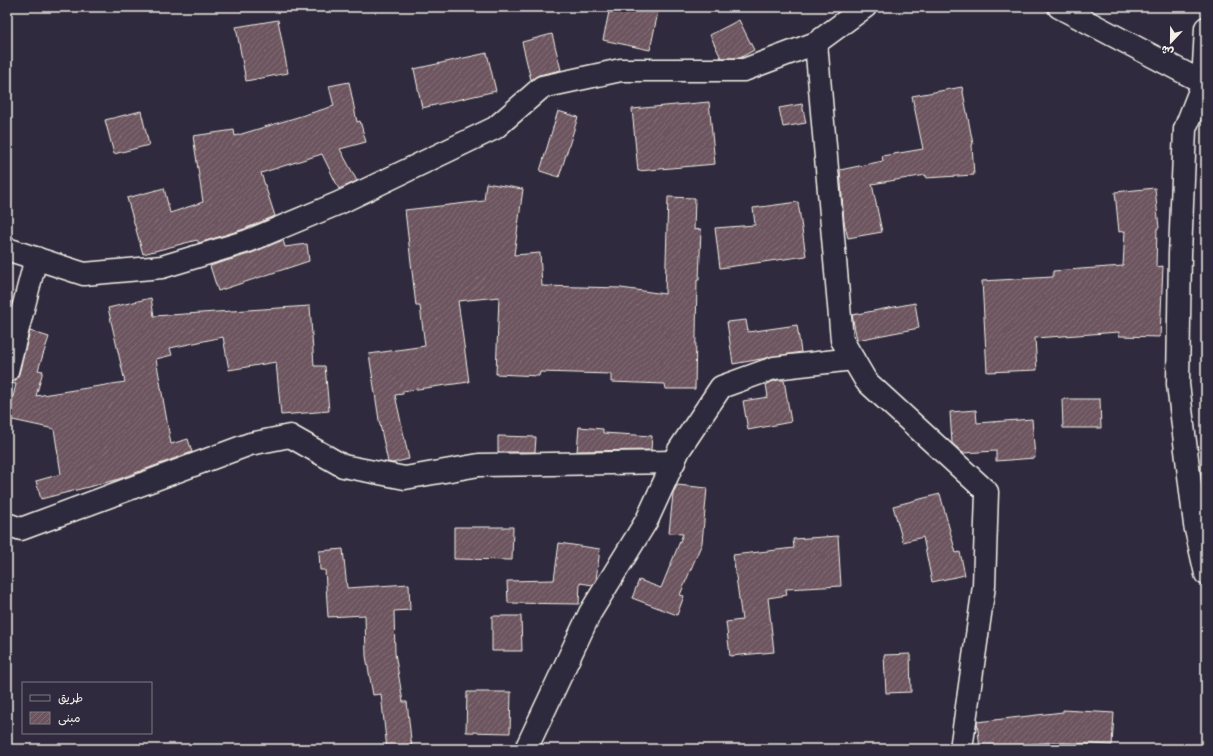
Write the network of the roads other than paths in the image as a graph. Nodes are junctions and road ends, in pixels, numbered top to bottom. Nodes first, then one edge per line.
1 (865, 7) edge
2 (1059, 7) edge
3 (1206, 28) edge
4 (816, 43) junction
5 (1205, 84) edge
6 (7, 249) edge
7 (36, 258) junction
8 (853, 359) junction
9 (7, 371) edge
10 (674, 462) junction
11 (7, 524) edge
12 (1206, 574) edge
13 (526, 749) edge
14 (961, 749) edge

1 - 4 street
2 - 5 street
3 - 5 street
4 - 7 street
4 - 8 street
5 - 12 street
6 - 7 street
7 - 9 street
8 - 10 street
8 - 14 street
10 - 11 street
10 - 13 street

